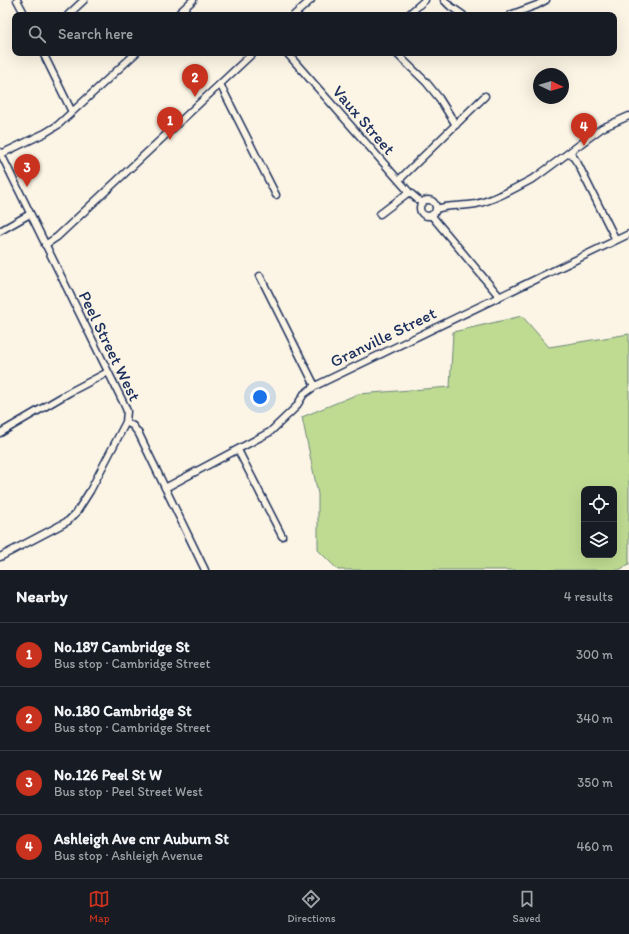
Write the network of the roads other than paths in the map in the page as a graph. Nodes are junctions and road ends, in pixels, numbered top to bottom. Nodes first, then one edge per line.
1 (17, 0) edge
2 (84, 0) edge
3 (193, 0) edge
4 (311, 0) edge
5 (424, 0) edge
6 (444, 0) edge
7 (546, 0) edge
8 (23, 12) edge
9 (71, 12) edge
10 (180, 12) edge
11 (297, 12) edge
12 (411, 12) edge
13 (459, 12) edge
14 (518, 12) edge
15 (44, 56) edge
16 (133, 56) edge
17 (250, 56) edge
18 (290, 56) edge
19 (399, 56) edge
20 (220, 84) junction
21 (485, 96) dead end
22 (72, 112) junction
23 (629, 116) edge
24 (456, 125) junction
25 (570, 152) junction
26 (1, 153) edge
27 (399, 180) junction
28 (409, 192) junction
29 (276, 195) dead end
30 (422, 203) junction
31 (436, 209) junction
32 (30, 214) junction
33 (380, 214) dead end
34 (431, 215) junction
35 (0, 231) edge
36 (629, 234) edge
37 (616, 240) junction
38 (45, 246) junction
39 (260, 276) dead end
40 (499, 296) junction
41 (108, 372) junction
42 (315, 386) junction
43 (126, 422) junction
44 (0, 433) edge
45 (238, 450) junction
46 (165, 488) junction
47 (282, 536) dead end
48 (0, 557) edge
49 (205, 570) edge

1 - 8 street
2 - 9 street
3 - 10 street
4 - 11 street
5 - 12 street
6 - 13 street
7 - 14 street
15 - 22 street
16 - 22 street
17 - 20 street
18 - 27 street, Vaux Street
19 - 24 street
20 - 29 street
20 - 38 street
21 - 24 street
22 - 26 street
23 - 25 street
24 - 27 street
25 - 31 street
25 - 37 street
26 - 32 street, Peel Street West
27 - 28 street, Vaux Street
28 - 30 street, Vaux Street
28 - 33 street
30 - 31 street
30 - 34 street
31 - 34 street
32 - 35 street
32 - 38 street, Peel Street West
34 - 40 street
36 - 37 street, Granville Street
37 - 40 street, Granville Street
38 - 41 street, Peel Street West
39 - 42 street
40 - 42 street, Granville Street
41 - 43 street, Peel Street West
41 - 44 street
42 - 45 street, Granville Street
43 - 46 street, Peel Street West
43 - 48 street
45 - 46 street, Granville Street
45 - 47 street
46 - 49 street, Peel Street West

